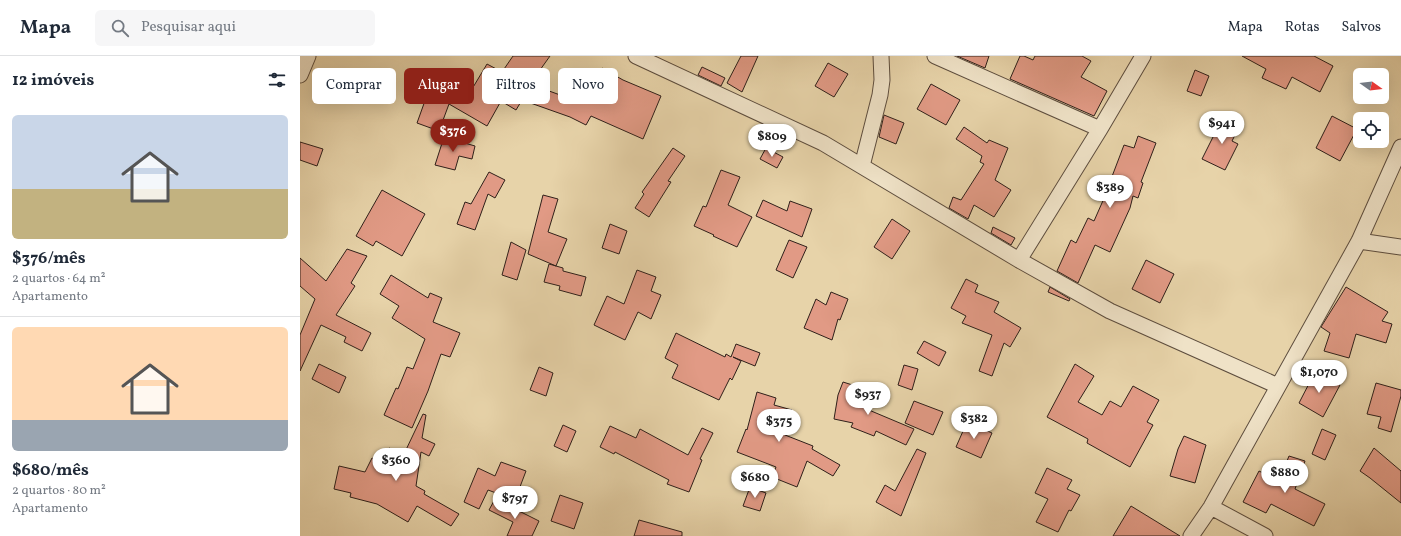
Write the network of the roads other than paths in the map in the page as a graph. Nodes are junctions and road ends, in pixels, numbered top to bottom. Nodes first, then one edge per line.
1 (308, 56) edge
2 (881, 56) edge
3 (935, 56) edge
4 (1143, 56) edge
5 (643, 58) edge
6 (300, 75) edge
7 (1100, 129) junction
8 (1401, 147) edge
9 (862, 166) junction
10 (1359, 241) junction
11 (1401, 247) edge
12 (1019, 260) junction
13 (1278, 386) junction
14 (1210, 507) junction
15 (1191, 536) edge
16 (1265, 536) edge

1 - 6 street
2 - 9 street
3 - 7 street
4 - 7 street
5 - 9 street
7 - 12 street
8 - 10 street
9 - 12 street
10 - 11 street
10 - 13 street
12 - 13 street
13 - 14 street
14 - 15 street
14 - 16 street

